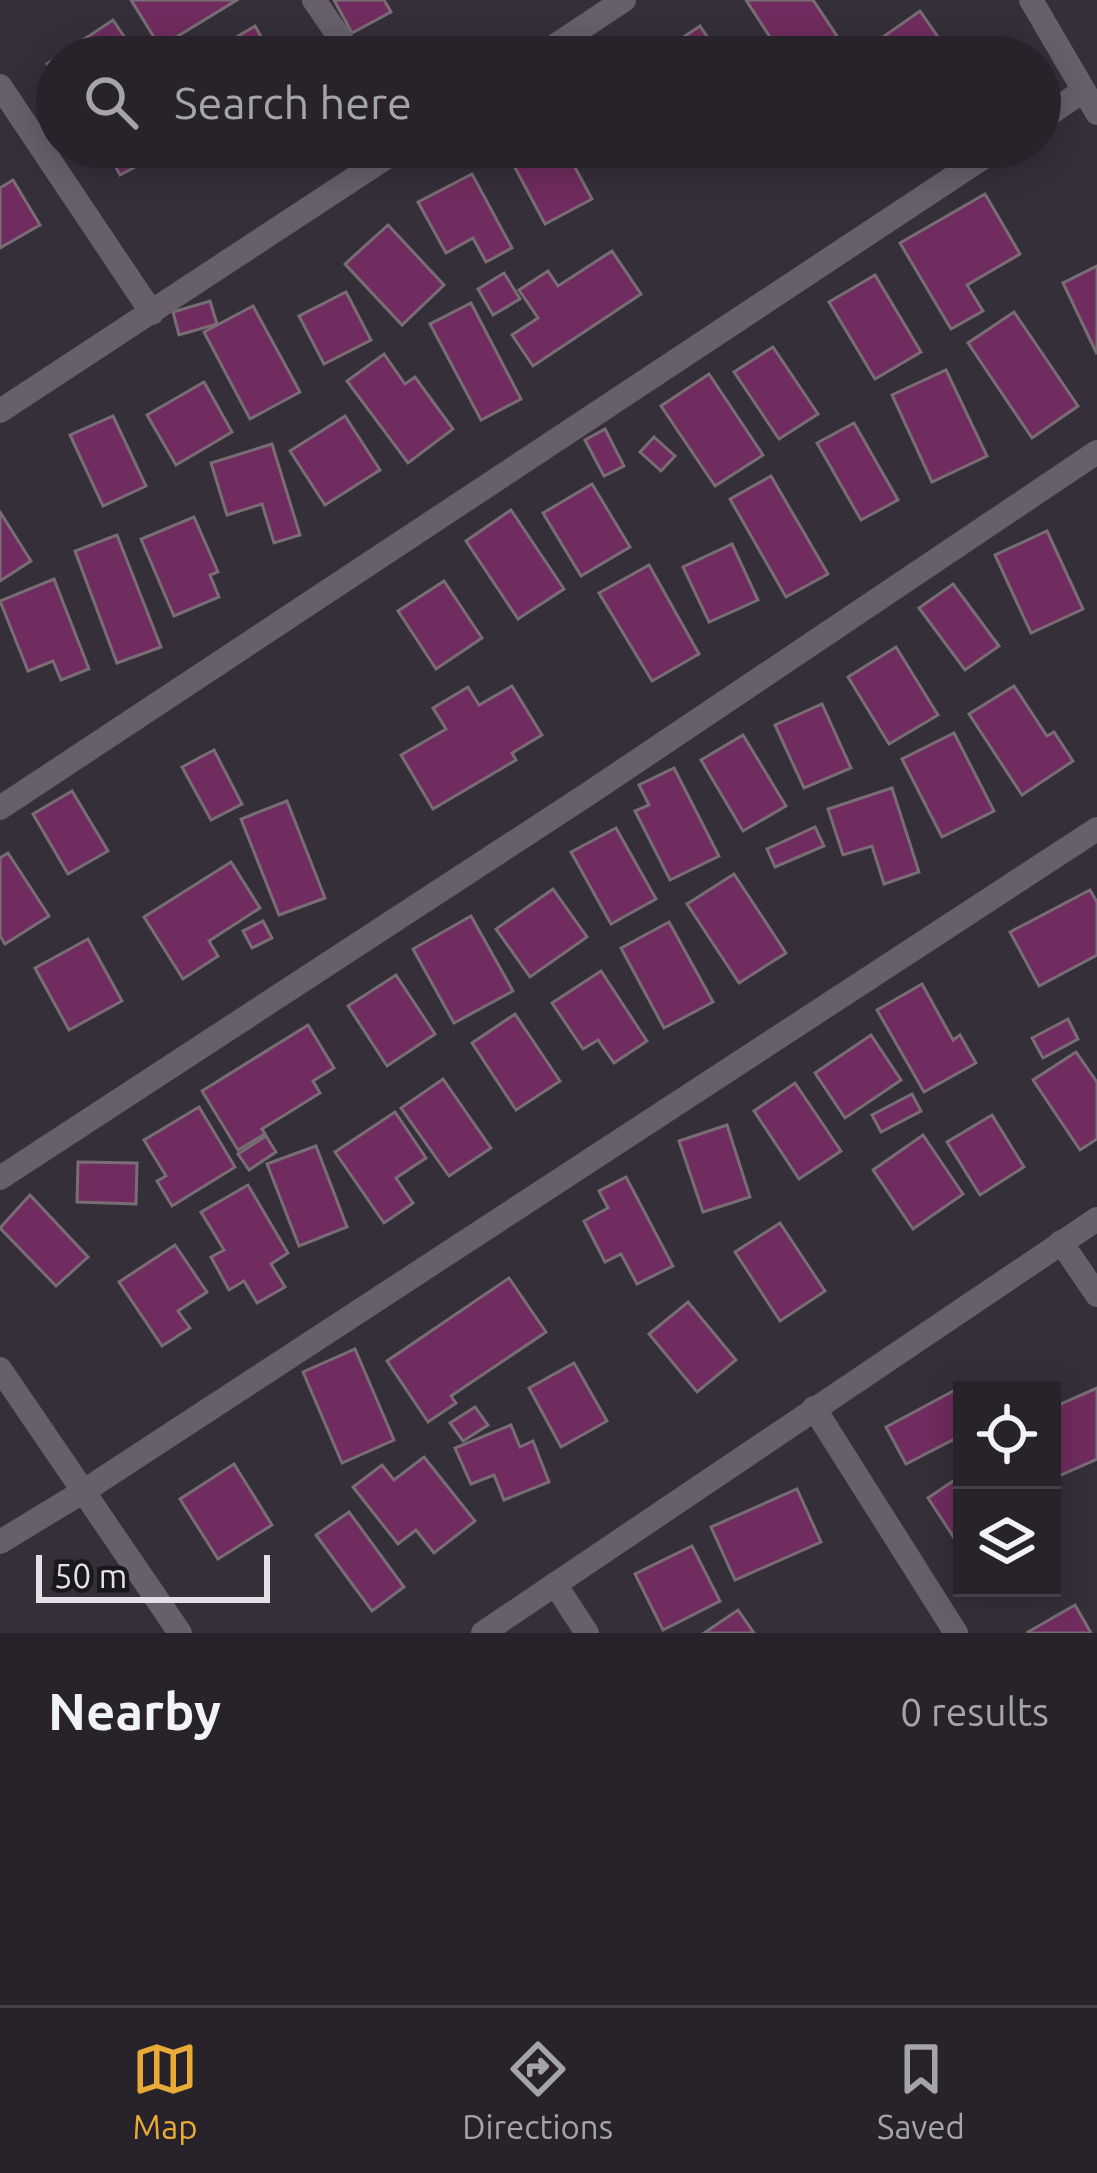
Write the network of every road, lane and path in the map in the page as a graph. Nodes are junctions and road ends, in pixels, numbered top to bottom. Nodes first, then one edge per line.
1 (314, 0) edge
2 (623, 0) edge
3 (1031, 0) edge
4 (339, 36) edge
5 (569, 36) edge
6 (1052, 36) edge
7 (1061, 52) edge
8 (0, 86) edge
9 (1090, 102) edge
10 (1061, 112) edge
11 (36, 140) edge
12 (55, 168) edge
13 (370, 168) edge
14 (967, 168) edge
15 (152, 313) junction
16 (0, 411) edge
17 (1097, 452) edge
18 (0, 808) edge
19 (1097, 829) edge
20 (0, 1178) edge
21 (1097, 1219) edge
22 (1061, 1242) junction
23 (1097, 1295) edge
24 (0, 1369) edge
25 (814, 1408) junction
26 (84, 1491) junction
27 (0, 1541) edge
28 (555, 1584) junction
29 (180, 1633) edge
30 (483, 1633) edge
31 (587, 1633) edge
32 (956, 1633) edge

1 - 4 street
2 - 5 street
3 - 6 street
7 - 9 street
8 - 11 street
9 - 10 street
12 - 15 street
13 - 15 street
14 - 18 street
15 - 16 street
17 - 20 street
19 - 26 street
21 - 22 street
22 - 23 street
22 - 25 street
24 - 26 street
25 - 28 street
25 - 32 street
26 - 27 street
26 - 29 street
28 - 30 street
28 - 31 street

